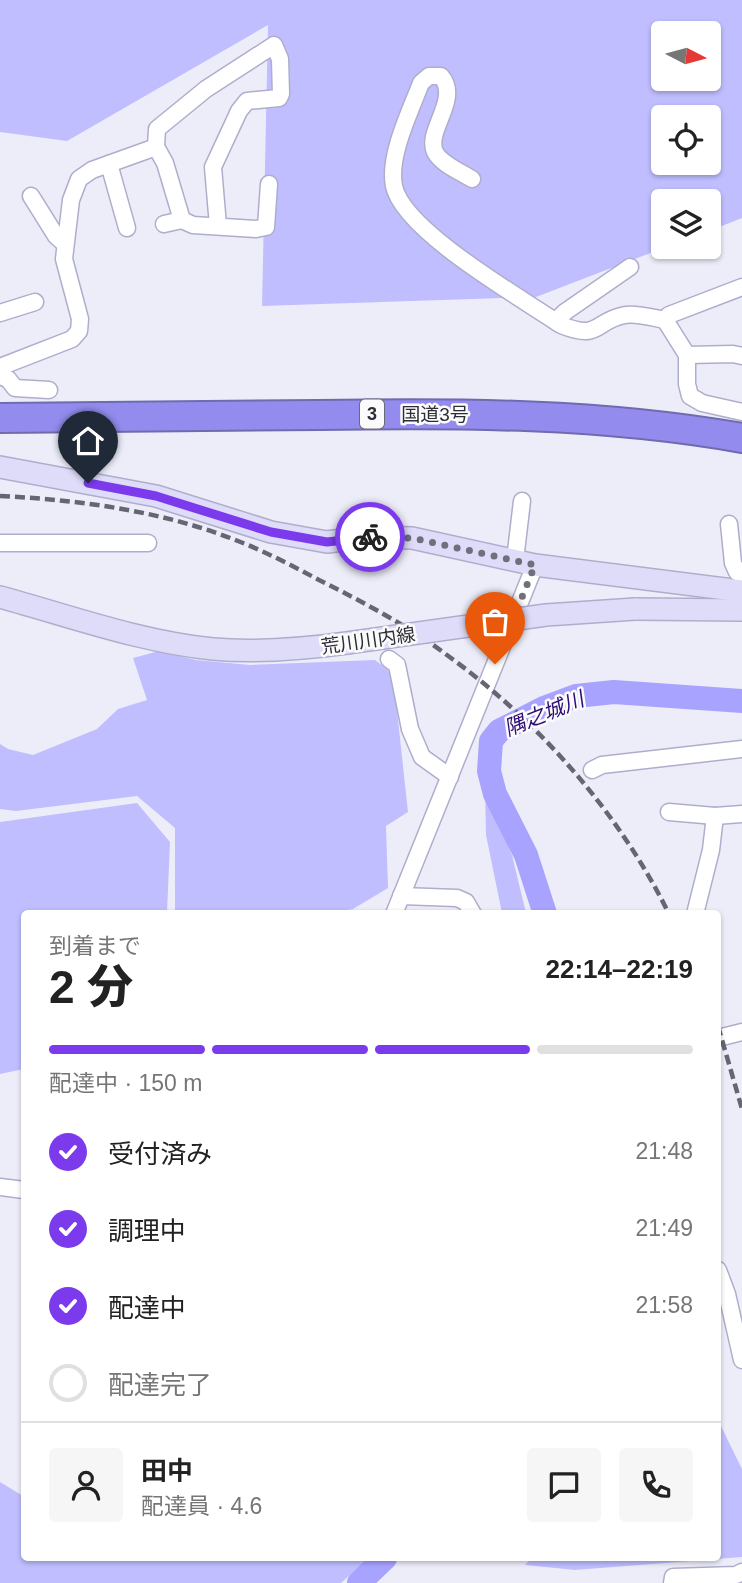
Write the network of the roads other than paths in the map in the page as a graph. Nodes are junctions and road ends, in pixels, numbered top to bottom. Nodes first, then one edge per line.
1 (156, 147) junction
2 (109, 164) junction
3 (472, 179) dead end
4 (269, 184) dead end
5 (31, 196) dead end
6 (182, 220) junction
7 (164, 224) dead end
8 (218, 226) junction
9 (127, 228) dead end
10 (65, 244) junction
11 (629, 267) dead end
12 (742, 287) edge
13 (35, 302) dead end
14 (0, 313) edge
15 (665, 320) junction
16 (556, 321) junction
17 (687, 355) junction
18 (742, 356) edge
19 (0, 367) edge
20 (0, 376) edge
21 (50, 390) dead end
22 (742, 412) edge
23 (0, 418) edge
24 (0, 437) edge
25 (742, 438) edge
26 (742, 456) edge
27 (0, 467) edge
28 (522, 501) dead end
29 (729, 524) dead end
30 (148, 542) dead end
31 (0, 543) edge
32 (525, 562) junction
33 (742, 573) edge
34 (742, 591) edge
35 (0, 597) edge
36 (742, 610) edge
37 (389, 659) dead end
38 (742, 749) edge
39 (592, 770) dead end
40 (450, 777) junction
41 (669, 812) dead end
42 (742, 814) edge
43 (715, 816) junction
44 (401, 896) junction
45 (396, 910) edge
46 (471, 910) edge
47 (696, 910) edge
48 (742, 1032) edge
49 (721, 1037) edge
50 (0, 1187) edge
51 (21, 1190) edge
52 (721, 1278) edge
53 (742, 1360) edge
54 (737, 1577) edge
55 (672, 1583) edge

1 - 2 street
1 - 6 street
1 - 8 street
2 - 9 street
2 - 10 street
3 - 16 street
4 - 8 street
5 - 10 street
6 - 7 street
6 - 8 street
10 - 19 street
11 - 16 street
12 - 15 street
13 - 14 street
15 - 16 street
15 - 17 street
17 - 18 street
17 - 22 street
20 - 21 street
23 - 25 highway, 国道3号 / 3
24 - 26 highway, 国道3号 / 3
27 - 32 main road
28 - 32 street
29 - 33 street
30 - 31 street
32 - 34 main road
32 - 40 street
35 - 36 main road, 荒川川内線, bridge
37 - 40 street
38 - 39 street
40 - 44 street
41 - 43 street
42 - 43 street
43 - 47 street
44 - 45 street
44 - 46 street
48 - 49 street
50 - 51 street
52 - 53 street
54 - 55 street

